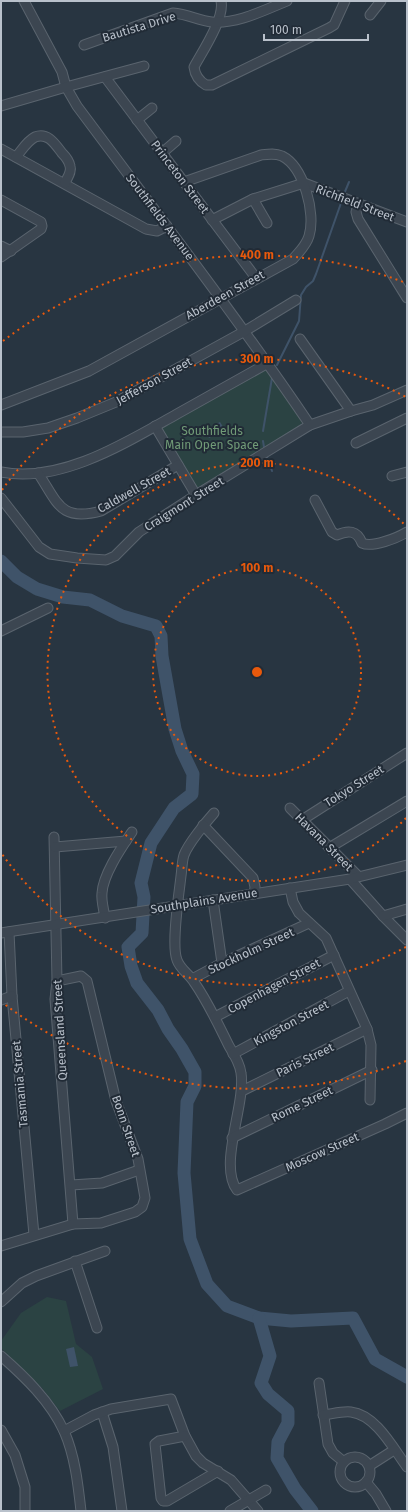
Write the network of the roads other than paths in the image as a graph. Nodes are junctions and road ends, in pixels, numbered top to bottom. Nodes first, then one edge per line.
1 (24, 1) edge
2 (221, 1) edge
3 (287, 1) edge
4 (345, 1) edge
5 (381, 1) edge
6 (370, 15) dead end
7 (218, 22) junction
8 (84, 45) dead end
9 (144, 66) dead end
10 (105, 77) junction
11 (66, 87) junction
12 (1, 106) edge
13 (152, 108) dead end
14 (137, 120) junction
15 (176, 142) dead end
16 (1, 149) edge
17 (162, 152) junction
18 (16, 157) junction
19 (184, 182) junction
20 (65, 183) junction
21 (304, 183) junction
22 (253, 199) junction
23 (1, 200) edge
24 (358, 204) junction
25 (212, 220) junction
26 (267, 222) dead end
27 (407, 222) edge
28 (167, 226) junction
29 (1, 246) edge
30 (11, 251) junction
31 (1, 256) edge
32 (256, 278) junction
33 (221, 297) junction
34 (407, 298) edge
35 (296, 300) dead end
36 (245, 331) junction
37 (300, 339) dead end
38 (268, 363) junction
39 (407, 390) edge
40 (1, 405) edge
41 (351, 411) junction
42 (407, 418) edge
43 (310, 425) junction
44 (155, 426) junction
45 (1, 432) edge
46 (356, 443) dead end
47 (178, 465) junction
48 (1, 472) edge
49 (407, 472) edge
50 (38, 473) junction
51 (392, 476) dead end
52 (196, 495) junction
53 (1, 498) edge
54 (315, 500) dead end
55 (407, 532) edge
56 (48, 608) dead end
57 (1, 631) edge
58 (407, 753) edge
59 (407, 802) edge
60 (290, 808) dead end
61 (214, 813) dead end
62 (302, 820) junction
63 (203, 825) junction
64 (132, 832) dead end
65 (54, 837) dead end
66 (126, 841) junction
67 (55, 847) junction
68 (330, 848) junction
69 (407, 865) edge
70 (354, 878) junction
71 (290, 888) junction
72 (254, 894) junction
73 (213, 900) junction
74 (178, 905) junction
75 (407, 909) edge
76 (383, 916) junction
77 (105, 918) junction
78 (309, 923) junction
79 (56, 926) junction
80 (5, 933) edge
81 (407, 940) edge
82 (334, 955) junction
83 (222, 963) junction
84 (192, 980) junction
85 (57, 982) junction
86 (350, 991) junction
87 (12, 996) junction
88 (1, 1000) edge
89 (215, 1017) junction
90 (367, 1029) junction
91 (233, 1054) junction
92 (372, 1070) junction
93 (242, 1091) junction
94 (370, 1100) dead end
95 (407, 1113) edge
96 (232, 1138) junction
97 (139, 1170) junction
98 (71, 1185) junction
99 (73, 1224) junction
100 (34, 1235) junction
101 (1, 1246) edge
102 (105, 1251) dead end
103 (75, 1261) junction
104 (1, 1302) edge
105 (98, 1328) dead end
106 (1, 1356) edge
107 (319, 1383) dead end
108 (102, 1412) junction
109 (323, 1415) junction
110 (1, 1430) edge
111 (64, 1431) junction
112 (185, 1436) junction
113 (394, 1450) junction
114 (344, 1462) junction
115 (369, 1466) junction
116 (407, 1467) edge
117 (218, 1471) junction
118 (366, 1482) junction
119 (266, 1490) dead end
120 (248, 1500) junction
121 (25, 1511) edge
122 (82, 1511) edge
123 (122, 1511) edge
124 (230, 1511) edge
125 (258, 1511) edge
126 (386, 1511) edge

1 - 11 street, Southfields Avenue
2 - 7 street
3 - 7 street, Bautista Drive
4 - 7 street
5 - 6 street
7 - 8 street, Bautista Drive
9 - 10 street
10 - 11 street
10 - 14 street, Princeton Street
11 - 12 street
11 - 28 street, Southfields Avenue
13 - 14 street
14 - 17 street, Princeton Street
15 - 17 street
16 - 18 street
17 - 19 street, Princeton Street
18 - 20 street
18 - 20 street
19 - 21 street, Aberdeen Street
19 - 25 street, Princeton Street
20 - 28 street
21 - 22 street
21 - 24 street, Richfield Street
21 - 32 street, Aberdeen Street
22 - 25 street
22 - 26 street
23 - 30 street
24 - 27 street, Richfield Street
24 - 34 street
25 - 32 street, Princeton Street
28 - 33 street, Southfields Avenue
29 - 30 street
30 - 31 street
32 - 33 street, Aberdeen Street
33 - 36 street, Southfields Avenue
33 - 40 street, Aberdeen Street
35 - 36 street, Jefferson Street
36 - 38 street, Southfields Avenue
36 - 45 street, Jefferson Street
37 - 41 street
38 - 43 street, Southfields Avenue
38 - 44 street
39 - 41 street, Craigmont Street
41 - 43 street, Craigmont Street
42 - 46 street
43 - 52 street, Craigmont Street
44 - 47 street
44 - 50 street
47 - 50 street, Caldwell Street
47 - 52 street
48 - 50 street
49 - 51 street
52 - 53 street, Craigmont Street
54 - 55 street
56 - 57 street
58 - 62 street, Tokyo Street
59 - 68 street
60 - 62 street, Havana Street
61 - 63 street
62 - 68 street, Havana Street
63 - 72 street
63 - 74 street
64 - 66 street
65 - 67 street, Queensland Street
66 - 67 street
66 - 77 street
67 - 79 street, Queensland Street
68 - 70 street, Havana Street
69 - 70 street, Southplains Avenue
70 - 71 street, Southplains Avenue
70 - 76 street, Havana Street
71 - 72 street, Southplains Avenue
71 - 78 street
72 - 73 street, Southplains Avenue
73 - 74 street, Southplains Avenue
73 - 83 street
74 - 77 street, Southplains Avenue
74 - 84 street
75 - 76 street
76 - 81 street, Havana Street
77 - 79 street, Southplains Avenue
78 - 82 street
78 - 83 street, Stockholm Street
79 - 80 street, Southplains Avenue
79 - 85 street, Queensland Street
80 - 87 street, Tasmania Street
82 - 86 street
82 - 89 street, Copenhagen Street
83 - 84 street, Stockholm Street
84 - 89 street
85 - 97 street, Bonn Street
85 - 98 street, Queensland Street
86 - 90 street
86 - 91 street, Kingston Street
87 - 88 street
87 - 100 street, Tasmania Street
89 - 91 street
90 - 92 street
90 - 93 street, Paris Street
91 - 93 street
92 - 94 street
92 - 96 street, Rome Street
93 - 96 street
95 - 96 street, Moscow Street
97 - 98 street
97 - 99 street, Bonn Street
98 - 99 street, Queensland Street
99 - 100 street, Bonn Street
100 - 101 street, Bonn Street
102 - 103 street
103 - 104 street
103 - 105 street
106 - 111 street
107 - 109 street
108 - 111 street
108 - 112 street
108 - 123 street
109 - 113 street
109 - 114 street
110 - 121 street
111 - 122 street
112 - 117 street
112 - 117 street
113 - 115 street
113 - 116 street
114 - 115 street
114 - 118 street
115 - 118 street
117 - 120 street
118 - 126 street
119 - 120 street
120 - 124 street
120 - 125 street

